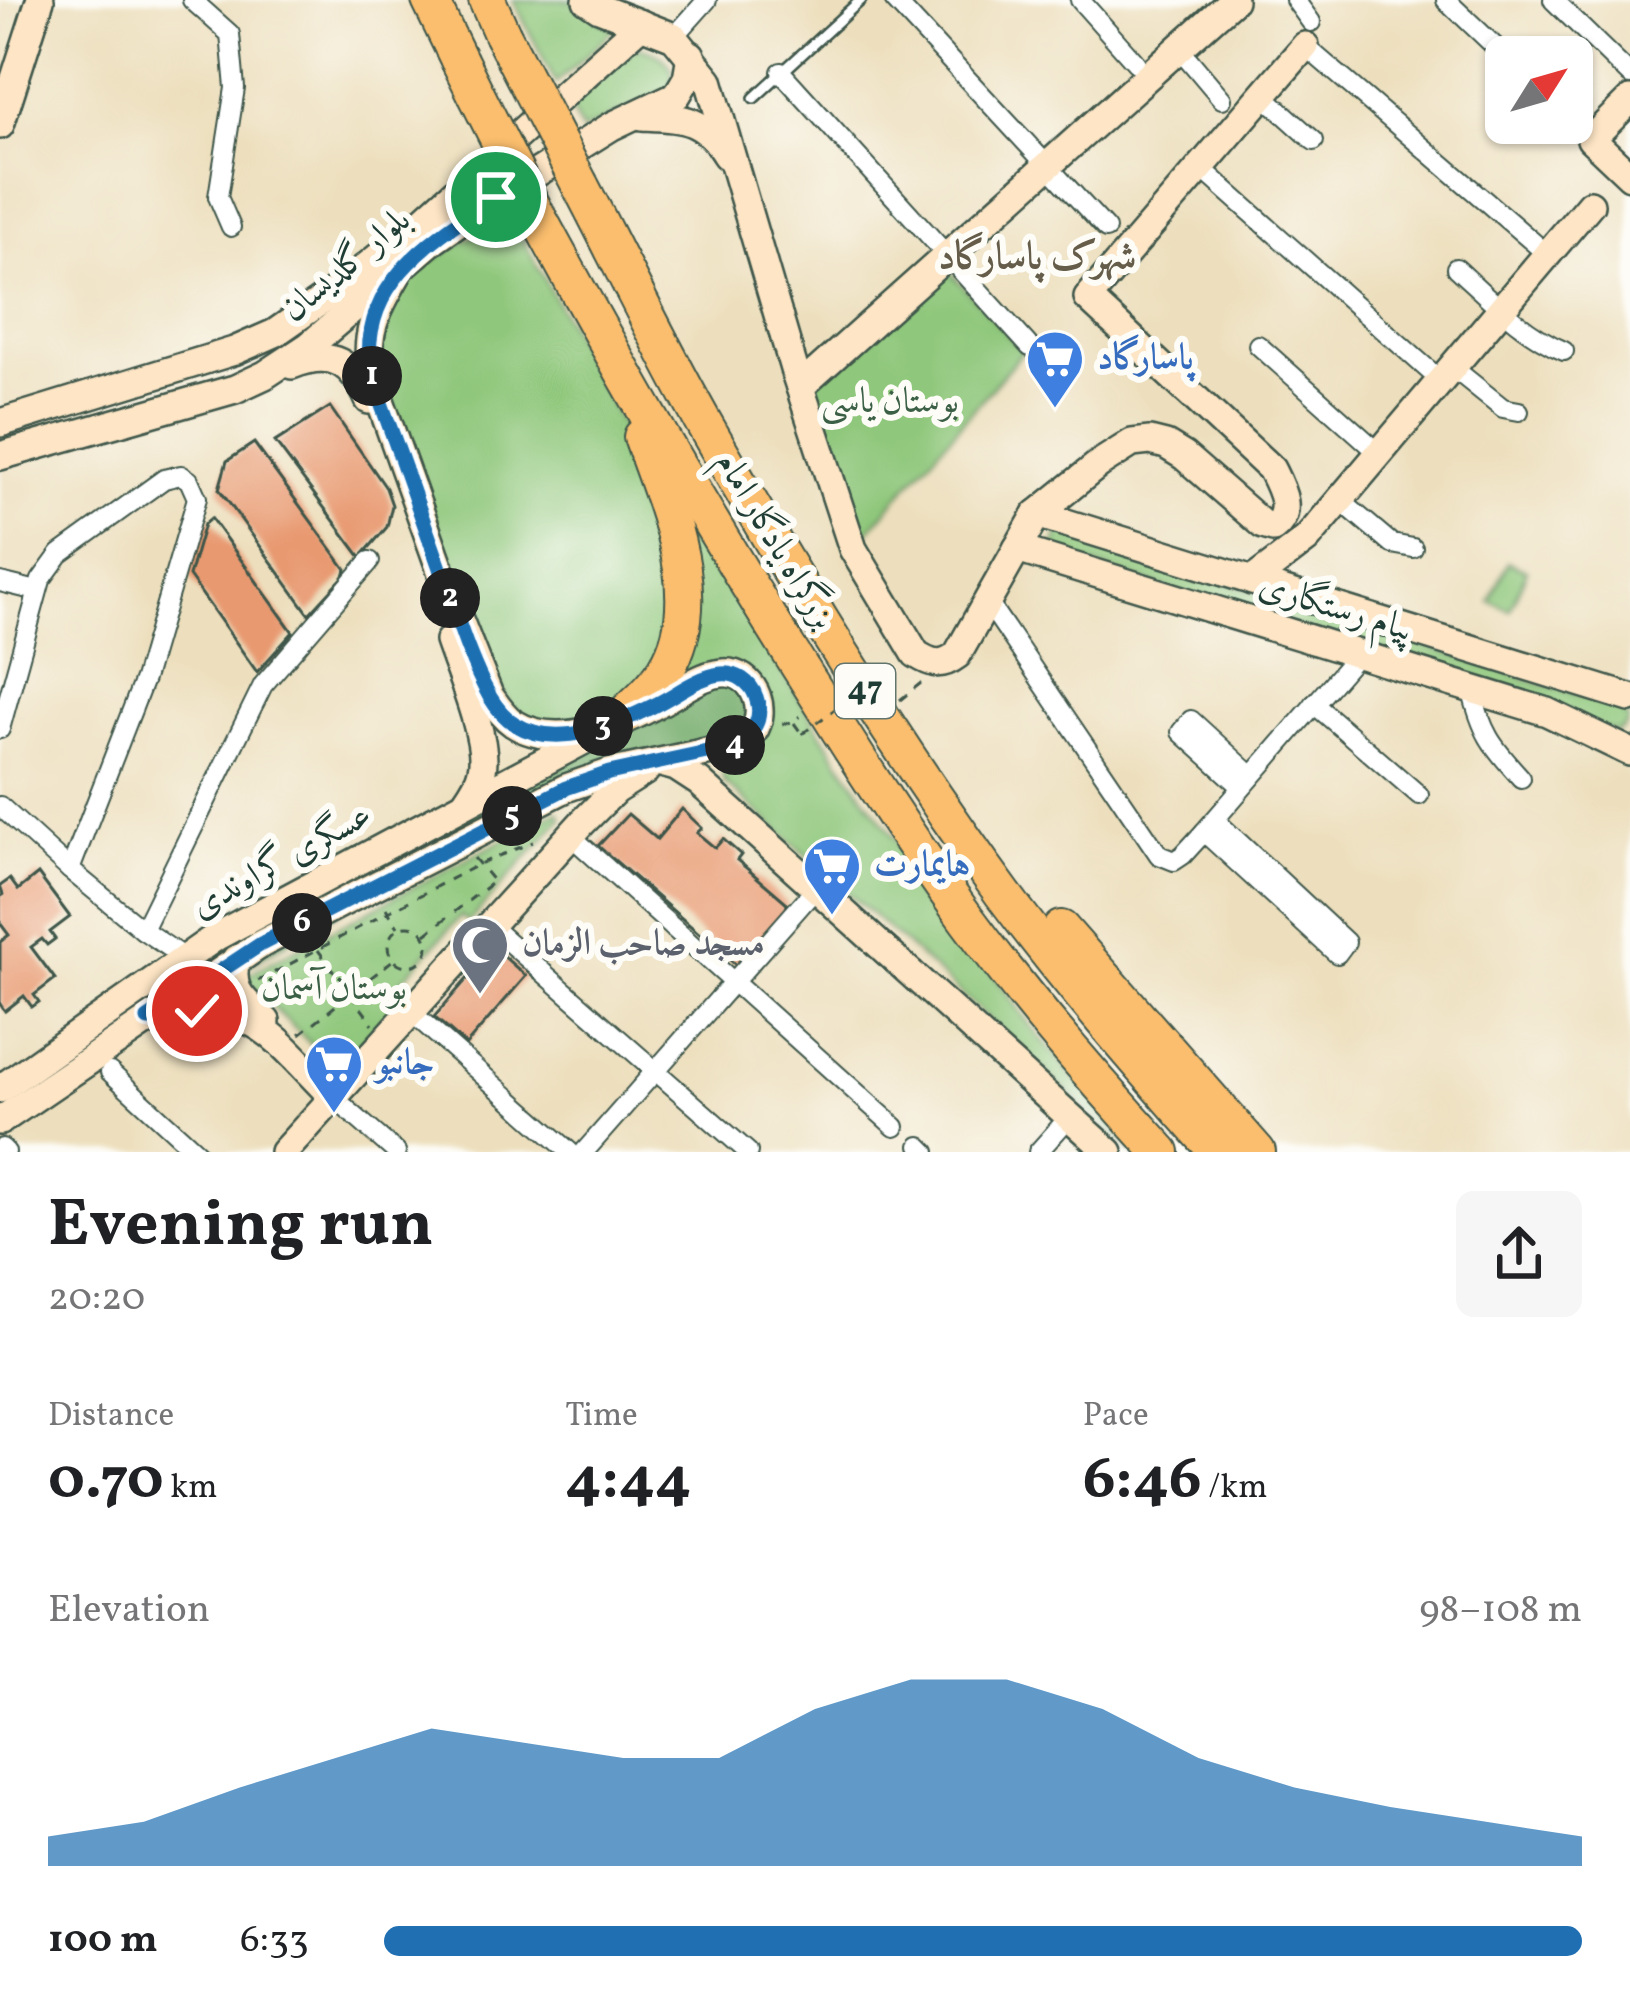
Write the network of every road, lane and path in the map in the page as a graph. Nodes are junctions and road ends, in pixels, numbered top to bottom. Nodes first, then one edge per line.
1 (40, 0) edge
2 (192, 0) edge
3 (430, 0) edge
4 (487, 0) edge
5 (587, 0) edge
6 (707, 0) edge
7 (860, 0) edge
8 (894, 0) edge
9 (1080, 0) edge
10 (1207, 0) edge
11 (1233, 0) edge
12 (1295, 0) edge
13 (1446, 0) edge
14 (1552, 0) edge
15 (644, 12) edge
16 (1308, 34) junction
17 (1485, 37) edge
18 (682, 46) junction
19 (1179, 48) junction
20 (1136, 63) junction
21 (781, 72) junction
22 (1630, 75) edge
23 (1263, 95) junction
24 (754, 98) dead end
25 (1222, 99) dead end
26 (1630, 100) edge
27 (635, 116) junction
28 (1593, 123) edge
29 (0, 125) edge
30 (1314, 141) dead end
31 (1593, 141) edge
32 (1041, 160) junction
33 (1200, 167) junction
34 (733, 169) junction
35 (1630, 176) edge
36 (1590, 204) dead end
37 (231, 227) dead end
38 (1106, 229) dead end
39 (941, 249) junction
40 (1547, 254) junction
41 (402, 266) junction
42 (1456, 268) dead end
43 (1501, 309) junction
44 (1258, 345) dead end
45 (1030, 347) dead end
46 (1564, 351) dead end
47 (615, 360) junction
48 (1446, 374) junction
49 (266, 375) junction
50 (797, 378) junction
51 (1520, 411) dead end
52 (0, 423) edge
53 (1379, 453) junction
54 (0, 456) edge
55 (1340, 500) junction
56 (1037, 514) junction
57 (1307, 539) junction
58 (1413, 548) dead end
59 (1017, 549) junction
60 (370, 561) dead end
61 (1252, 581) junction
62 (0, 582) edge
63 (38, 591) junction
64 (1302, 597) junction
65 (987, 602) junction
66 (1358, 654) junction
67 (884, 672) dead end
68 (1471, 688) junction
69 (1626, 699) edge
70 (1314, 704) junction
71 (881, 717) junction
72 (794, 722) dead end
73 (615, 724) junction
74 (0, 729) edge
75 (743, 741) junction
76 (1622, 741) edge
77 (659, 762) junction
78 (1521, 778) dead end
79 (1419, 795) dead end
80 (542, 800) junction
81 (464, 805) junction
82 (0, 806) edge
83 (742, 820) junction
84 (1209, 826) junction
85 (560, 836) junction
86 (471, 853) junction
87 (70, 870) junction
88 (817, 887) junction
89 (502, 891) junction
90 (387, 910) junction
91 (488, 924) junction
92 (399, 928) junction
93 (143, 930) junction
94 (424, 935) junction
95 (317, 948) junction
96 (184, 958) junction
97 (236, 959) junction
98 (393, 960) junction
99 (733, 982) junction
100 (246, 987) dead end
101 (348, 994) junction
102 (410, 1011) junction
103 (148, 1019) junction
104 (385, 1039) junction
105 (290, 1042) junction
106 (656, 1071) junction
107 (110, 1072) dead end
108 (0, 1089) edge
109 (336, 1093) junction
110 (1070, 1116) junction
111 (0, 1120) edge
112 (895, 1127) dead end
113 (197, 1152) edge
114 (284, 1152) edge
115 (396, 1152) edge
116 (570, 1152) edge
117 (584, 1152) edge
118 (748, 1152) edge
119 (1038, 1152) edge
120 (1109, 1152) edge
121 (1161, 1152) edge
122 (1218, 1152) edge
123 (1257, 1152) edge

1 - 29 street
2 - 37 street
3 - 47 highway, بزرگراه یادگار امام / 47, bridge
4 - 71 highway, بزرگراه یادگار امام / 47, bridge
5 - 15 street
6 - 18 street
7 - 21 lane
8 - 32 street
9 - 20 street
10 - 20 street
11 - 19 street
12 - 16 street
13 - 17 street
14 - 22 street
15 - 18 street
15 - 52 street, بلوار گلدیسان
16 - 23 street
16 - 40 street
18 - 27 street, بلوار گلدیسان
18 - 34 street
19 - 25 street
19 - 32 street
20 - 32 street
21 - 24 lane
21 - 39 street
23 - 30 street
23 - 33 street
26 - 28 street
27 - 34 street
27 - 41 street, بلوار گلدیسان
31 - 35 street
32 - 38 street
32 - 39 street
33 - 48 street
33 - 56 street
34 - 50 street
36 - 40 street
39 - 45 street
39 - 50 street
40 - 43 street
41 - 49 street, بلوار گلدیسان
41 - 73 street
42 - 43 street
43 - 46 street
43 - 48 street
44 - 53 street
47 - 73 highway
47 - 121 highway, بزرگراه یادگار امام / 47
48 - 51 street
48 - 53 street
49 - 54 street, بلوار گلدیسان
49 - 81 street
50 - 65 street
53 - 55 street
55 - 57 street
55 - 58 street
56 - 59 street
56 - 61 street, پیام رستگاری
57 - 61 street
57 - 64 street
59 - 65 street
59 - 66 street, پیام رستگاری
60 - 93 street
61 - 64 street, پیام رستگاری
62 - 63 street
63 - 74 street
63 - 87 street
64 - 69 street, پیام رستگاری
65 - 84 street
66 - 68 street, پیام رستگاری
66 - 70 street
67 - 72 path, bridge
68 - 76 street, پیام رستگاری
68 - 78 street
70 - 79 street
70 - 84 street
71 - 122 highway, بزرگراه یادگار امام / 47
71 - 123 highway
73 - 75 street
73 - 81 street, عسگری گراوندی
75 - 77 street, عسگری گراوندی
75 - 83 street
77 - 80 street, عسگری گراوندی
77 - 83 street
77 - 85 street
80 - 85 street
80 - 86 street, عسگری گراوندی
81 - 96 street, عسگری گراوندی
82 - 87 street
83 - 88 street
84 - 84 street
85 - 86 path
85 - 89 street
85 - 99 street
86 - 89 path
86 - 90 path
86 - 97 street, عسگری گراوندی
87 - 93 street
88 - 99 street
88 - 110 street
89 - 91 street
89 - 94 path
90 - 92 path
90 - 95 path
91 - 102 street
91 - 106 street
92 - 94 path
92 - 98 path
93 - 96 street
94 - 98 path
95 - 100 path
95 - 101 path
96 - 108 street, عسگری گراوندی
97 - 103 street, عسگری گراوندی
97 - 105 street
98 - 101 path
99 - 106 street
99 - 112 street
101 - 104 path
101 - 105 path
102 - 104 street
102 - 116 street
103 - 109 street
103 - 111 street, عسگری گراوندی
104 - 109 street
105 - 109 street
106 - 117 street
106 - 118 street
107 - 113 street
109 - 114 street
109 - 115 street
110 - 119 street
110 - 120 street

